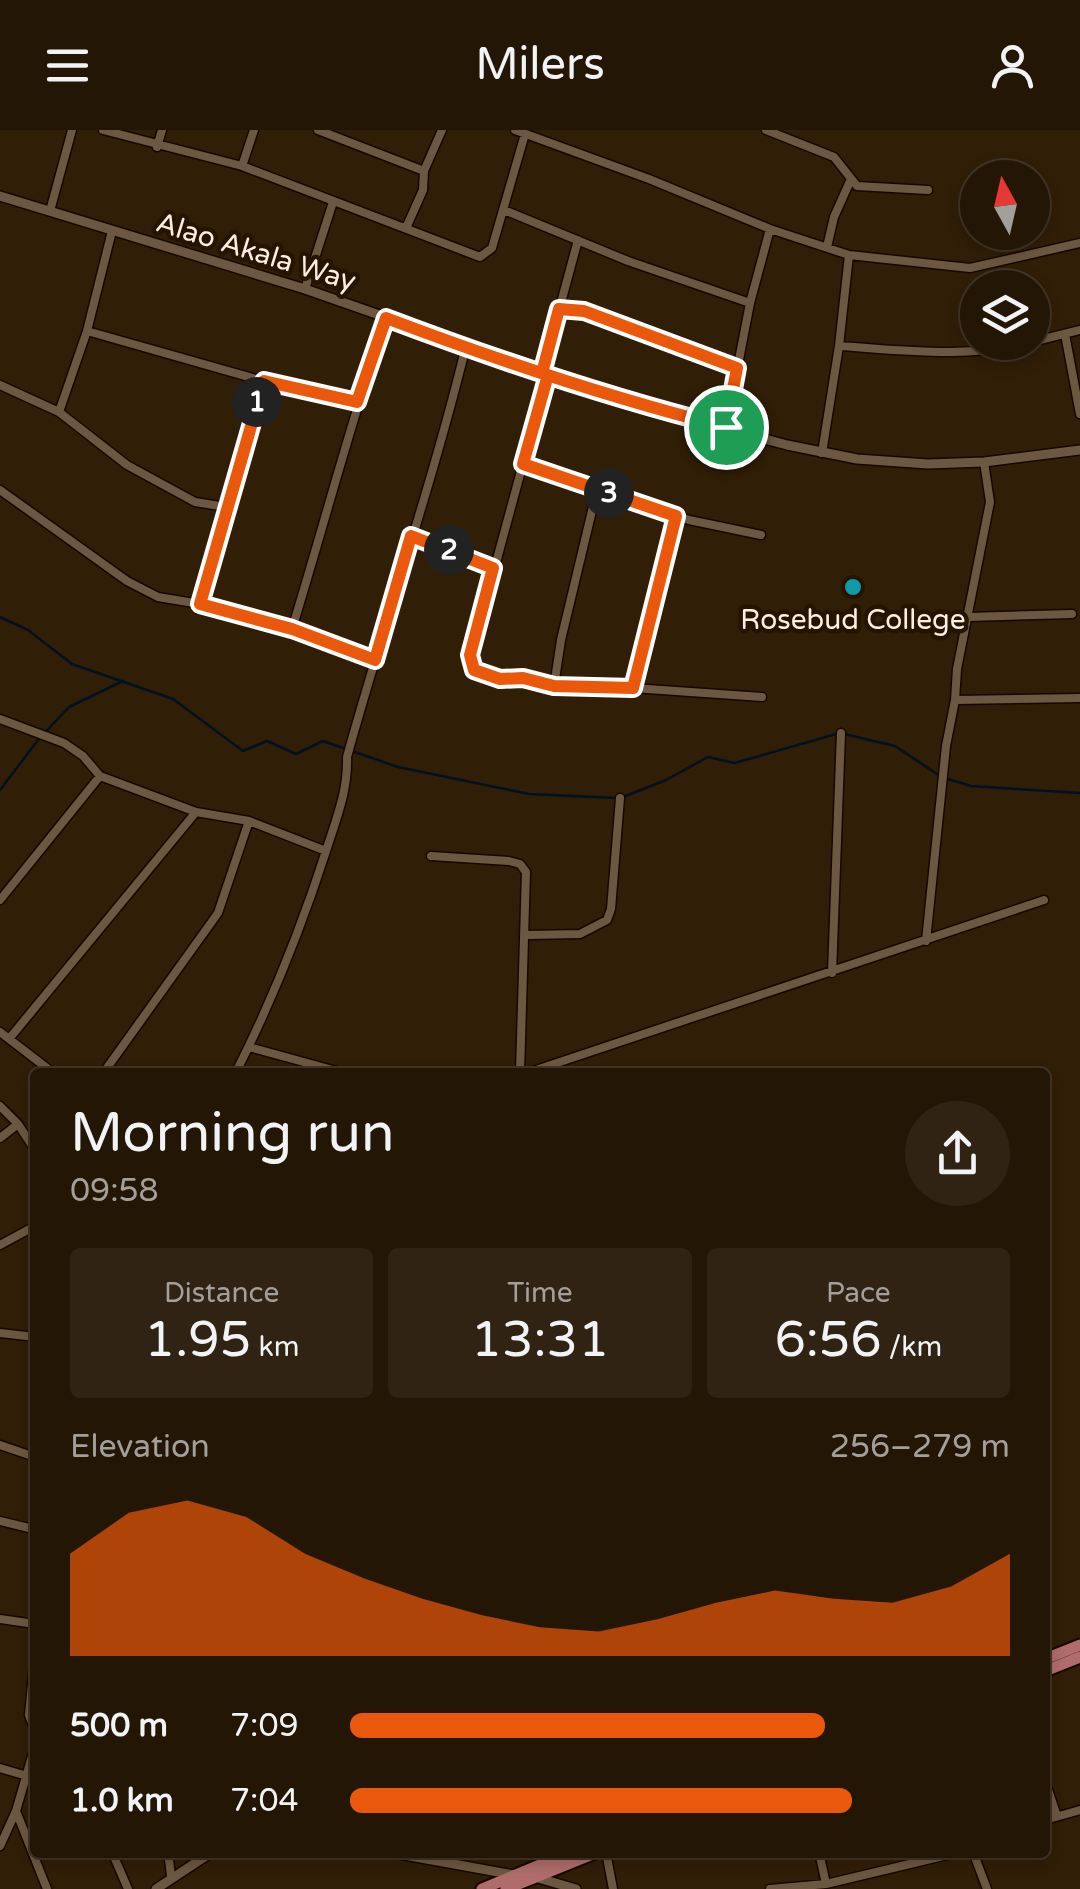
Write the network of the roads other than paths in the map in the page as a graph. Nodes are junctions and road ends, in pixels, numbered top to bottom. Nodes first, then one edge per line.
1 (72, 130) edge
2 (103, 130) edge
3 (162, 130) edge
4 (254, 130) edge
5 (318, 130) edge
6 (442, 130) edge
7 (515, 130) edge
8 (766, 130) edge
9 (525, 134) junction
10 (157, 146) junction
11 (242, 166) junction
12 (424, 171) junction
13 (851, 178) junction
14 (928, 190) dead end
15 (0, 196) edge
16 (333, 202) junction
17 (504, 210) junction
18 (50, 211) junction
19 (406, 228) junction
20 (770, 229) junction
21 (112, 231) junction
22 (578, 240) junction
23 (1080, 243) edge
24 (827, 247) junction
25 (850, 255) junction
26 (305, 289) junction
27 (750, 304) junction
28 (559, 309) junction
29 (386, 318) junction
30 (87, 330) junction
31 (1080, 330) edge
32 (1065, 334) junction
33 (1050, 338) edge
34 (466, 346) junction
35 (839, 346) junction
36 (960, 353) edge
37 (737, 368) junction
38 (544, 374) junction
39 (264, 381) junction
40 (0, 386) edge
41 (357, 402) junction
42 (59, 412) junction
43 (1080, 414) edge
44 (726, 427) junction
45 (1080, 450) edge
46 (822, 453) junction
47 (984, 462) junction
48 (523, 464) junction
49 (0, 490) edge
50 (597, 490) junction
51 (226, 506) junction
52 (676, 516) junction
53 (762, 534) dead end
54 (411, 536) junction
55 (493, 568) junction
56 (200, 604) junction
57 (1072, 614) dead end
58 (968, 617) junction
59 (292, 629) junction
60 (375, 660) junction
61 (554, 686) junction
62 (633, 688) junction
63 (762, 697) dead end
64 (1080, 698) edge
65 (956, 700) junction
66 (0, 719) edge
67 (841, 733) dead end
68 (100, 776) junction
69 (620, 798) dead end
70 (196, 812) junction
71 (249, 821) junction
72 (326, 851) junction
73 (431, 856) dead end
74 (0, 900) edge
75 (1044, 900) dead end
76 (526, 935) junction
77 (926, 941) junction
78 (832, 972) junction
79 (0, 1032) edge
80 (9, 1040) junction
81 (249, 1047) junction
82 (47, 1068) edge
83 (107, 1068) edge
84 (238, 1068) edge
85 (325, 1068) edge
86 (520, 1068) edge
87 (542, 1068) edge
88 (0, 1106) edge
89 (18, 1124) junction
90 (0, 1138) edge
91 (30, 1142) edge
92 (30, 1229) edge
93 (0, 1245) edge
94 (0, 1333) edge
95 (30, 1336) edge
96 (0, 1445) edge
97 (30, 1455) edge
98 (0, 1521) edge
99 (30, 1527) edge
100 (0, 1619) edge
101 (30, 1623) edge
102 (1080, 1645) edge
103 (1050, 1657) edge
104 (1080, 1657) edge
105 (1050, 1669) edge
106 (30, 1765) edge
107 (0, 1768) edge
108 (26, 1781) junction
109 (30, 1784) edge
110 (1050, 1794) edge
111 (16, 1810) junction
112 (1079, 1812) edge
113 (1058, 1816) junction
114 (1050, 1818) edge
115 (0, 1846) edge
116 (30, 1846) edge
117 (35, 1858) edge
118 (115, 1858) edge
119 (169, 1858) edge
120 (202, 1858) edge
121 (417, 1858) edge
122 (446, 1858) edge
123 (556, 1858) edge
124 (583, 1858) edge
125 (607, 1858) edge
126 (820, 1858) edge
127 (939, 1858) edge
128 (975, 1858) edge
129 (446, 1864) junction
130 (516, 1875) junction
131 (171, 1876) junction
132 (535, 1877) junction
133 (826, 1884) junction
134 (553, 1886) edge
135 (47, 1889) edge
136 (128, 1889) edge
137 (156, 1889) edge
138 (482, 1889) edge
139 (506, 1889) edge
140 (576, 1889) edge
141 (613, 1889) edge
142 (770, 1889) edge
143 (988, 1889) edge

1 - 18 street
2 - 10 street
3 - 10 street
4 - 11 street
5 - 12 street
6 - 12 street
7 - 9 street
8 - 13 street
9 - 17 street
9 - 20 street
10 - 11 street
11 - 16 street
12 - 19 street
13 - 14 street
13 - 24 street
15 - 18 street, Alao Akala Way
16 - 19 street
16 - 26 street
17 - 19 street
17 - 22 street
18 - 21 street, Alao Akala Way
20 - 24 street
20 - 27 street
21 - 26 street, Alao Akala Way
21 - 30 street
22 - 27 street
22 - 28 street
23 - 25 street
24 - 25 street
25 - 35 street
26 - 29 street, Alao Akala Way
27 - 37 street
28 - 37 street
28 - 38 street
29 - 34 street, Alao Akala Way
29 - 41 street
30 - 39 street
30 - 42 street
31 - 32 street
32 - 33 street
32 - 43 street
34 - 38 street, Alao Akala Way
34 - 54 street
35 - 36 street
35 - 46 street
37 - 44 street
38 - 44 street, Alao Akala Way
38 - 48 street
39 - 41 street
39 - 51 street
40 - 42 street
41 - 59 street
42 - 51 street
44 - 46 street, Alao Akala Way
45 - 47 street, Alao Akala Way
46 - 47 street, Alao Akala Way
47 - 58 street
48 - 50 street
48 - 55 street
49 - 56 street
50 - 52 street
50 - 61 street
51 - 56 street
52 - 53 street
52 - 62 street
54 - 55 street
54 - 60 street
55 - 61 street
56 - 59 street
57 - 58 street
58 - 65 street
59 - 60 street
60 - 72 street
61 - 62 street
62 - 63 street
64 - 65 street
65 - 77 street
66 - 68 street
67 - 78 street
68 - 70 street
68 - 74 street
69 - 76 street
70 - 71 street
70 - 80 street
71 - 72 street
71 - 83 street
72 - 81 street
73 - 76 street
75 - 77 street
76 - 86 street
77 - 78 street
78 - 87 street
79 - 80 street
80 - 82 street
81 - 84 street
81 - 85 street
88 - 89 street
89 - 90 street
89 - 91 street
92 - 93 street
94 - 95 street
96 - 97 street
98 - 99 street
100 - 101 street
102 - 103 main road
104 - 105 main road
106 - 108 street
107 - 108 street
108 - 109 street
108 - 111 street
110 - 113 street
111 - 115 street
111 - 116 street
112 - 113 street
113 - 114 street
117 - 135 street
118 - 136 street
119 - 131 street
120 - 131 street
121 - 129 street
122 - 129 street
123 - 130 main road
124 - 132 main road
125 - 141 street
126 - 133 street
127 - 133 street
128 - 143 street
129 - 130 street
130 - 138 main road
131 - 137 street
132 - 134 street
132 - 139 main road
133 - 142 street
134 - 140 street

